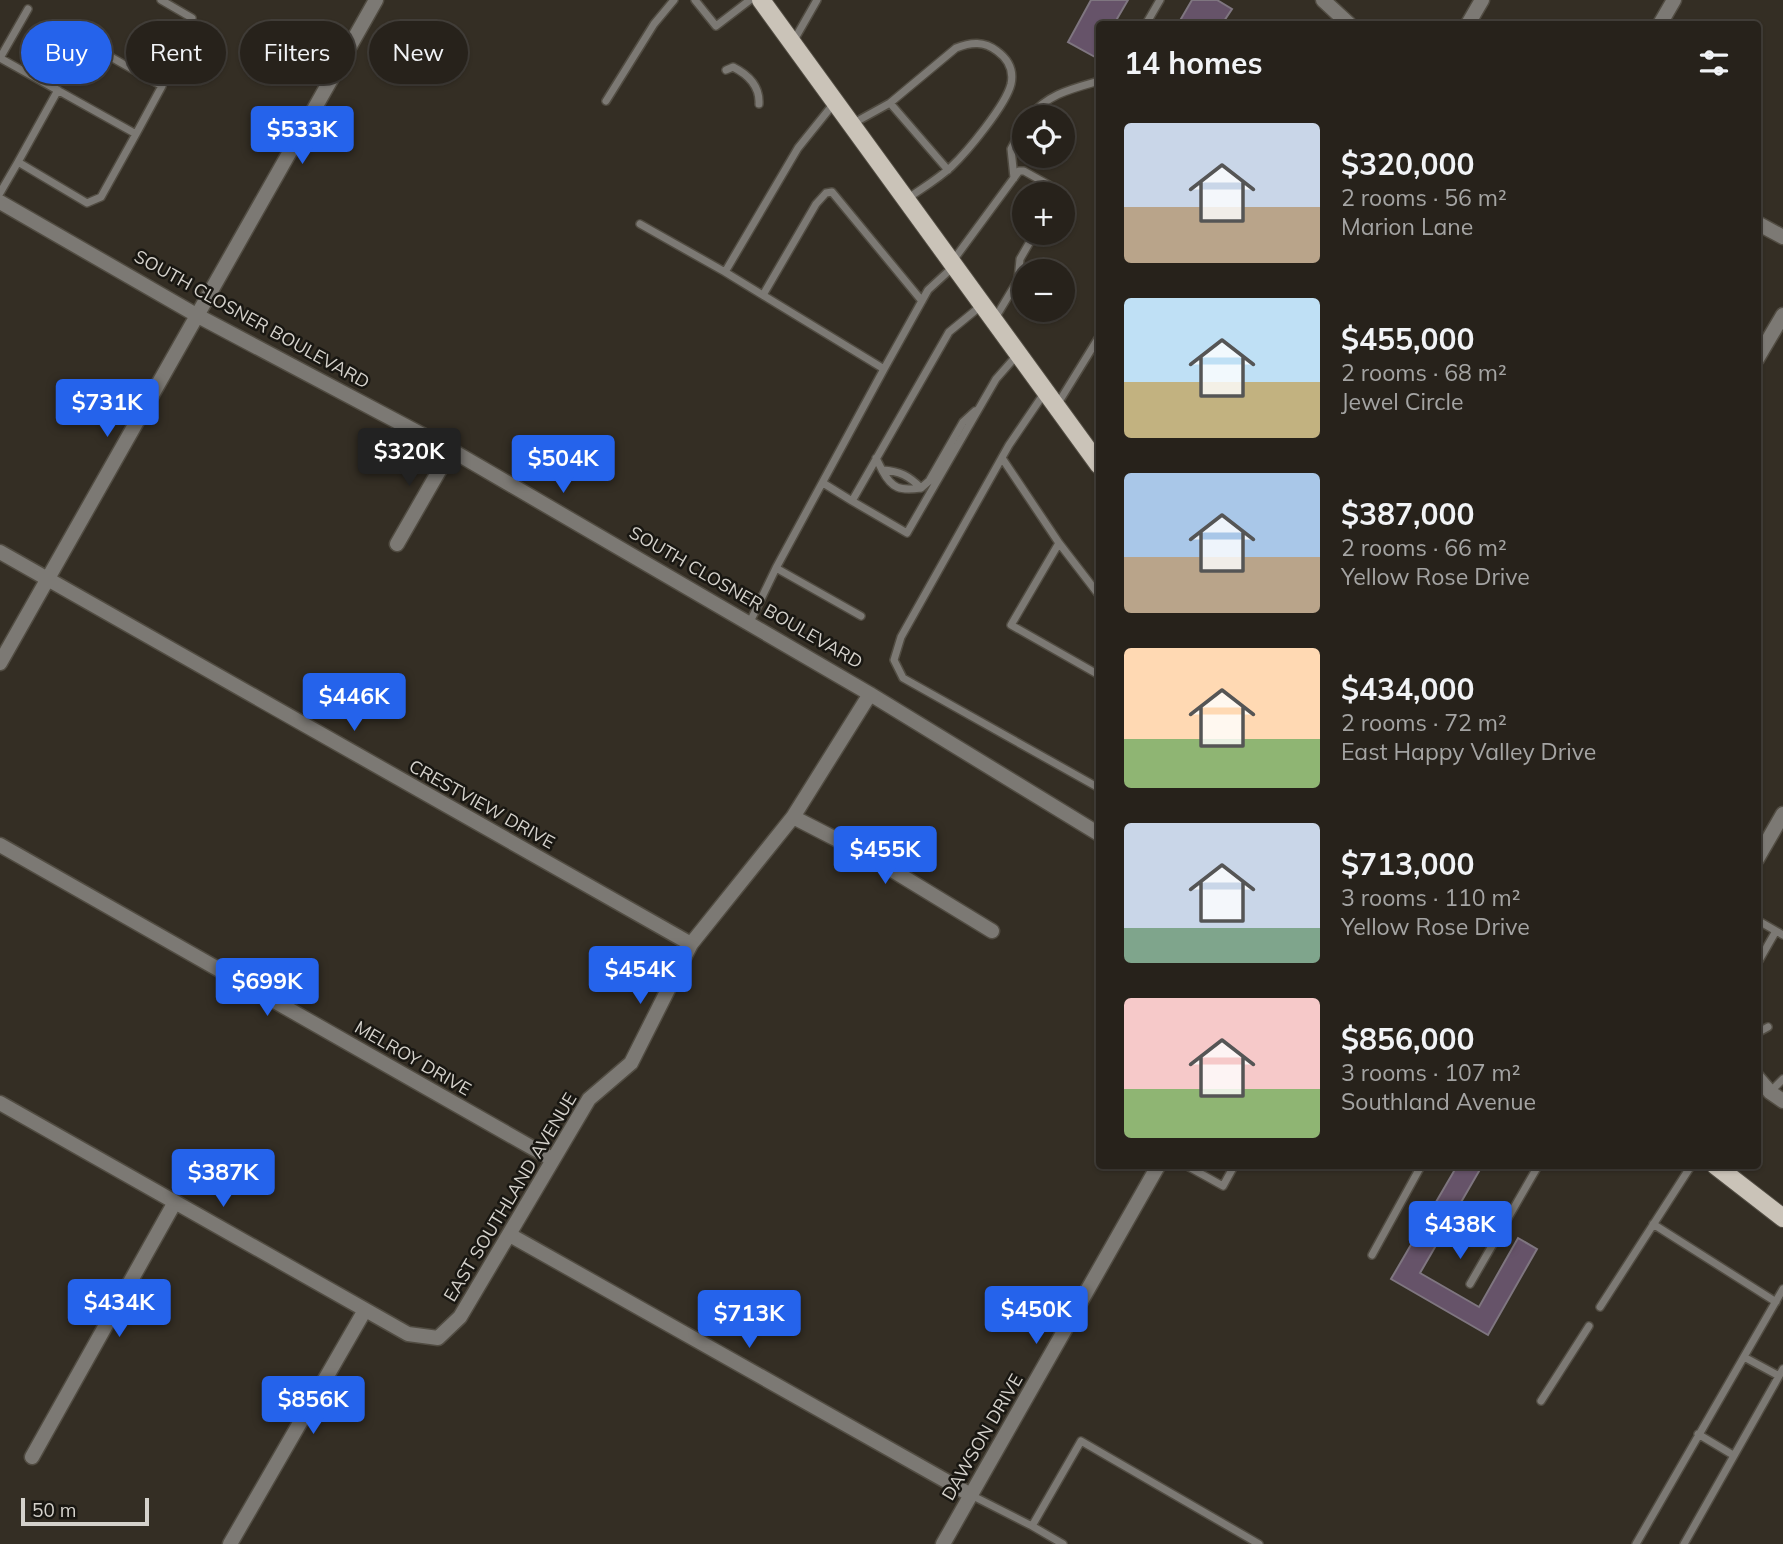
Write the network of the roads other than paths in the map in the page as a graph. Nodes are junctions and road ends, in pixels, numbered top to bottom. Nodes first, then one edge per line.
1 (161, 0) edge
2 (376, 0) edge
3 (674, 0) edge
4 (695, 0) edge
5 (750, 0) edge
6 (761, 0) edge
7 (817, 0) edge
8 (1160, 0) edge
9 (1323, 0) edge
10 (1482, 0) edge
11 (1674, 0) edge
12 (28, 9) dead end
13 (190, 21) edge
14 (1148, 21) edge
15 (1346, 21) edge
16 (1470, 21) edge
17 (1662, 21) edge
18 (792, 43) junction
19 (0, 58) edge
20 (112, 58) edge
21 (726, 70) dead end
22 (1096, 82) edge
23 (58, 90) junction
24 (606, 101) dead end
25 (835, 102) junction
26 (890, 103) junction
27 (759, 104) dead end
28 (1042, 105) edge
29 (852, 124) junction
30 (136, 134) junction
31 (18, 162) junction
32 (1013, 168) edge
33 (948, 170) junction
34 (1014, 178) junction
35 (1044, 182) edge
36 (0, 193) edge
37 (906, 200) junction
38 (0, 202) edge
39 (640, 224) dead end
40 (1761, 225) edge
41 (1783, 237) edge
42 (1028, 245) edge
43 (953, 264) junction
44 (725, 272) junction
45 (763, 295) junction
46 (922, 301) junction
47 (982, 304) junction
48 (1783, 315) edge
49 (198, 316) junction
50 (994, 321) junction
51 (1096, 341) edge
52 (1761, 352) edge
53 (1018, 354) junction
54 (884, 369) junction
55 (1051, 399) junction
56 (981, 405) junction
57 (451, 450) junction
58 (876, 458) junction
59 (1002, 458) junction
60 (1096, 461) edge
61 (882, 470) junction
62 (823, 483) junction
63 (921, 488) junction
64 (852, 500) junction
65 (1059, 543) junction
66 (397, 544) dead end
67 (0, 552) edge
68 (776, 568) junction
69 (47, 580) junction
70 (1096, 591) edge
71 (861, 616) dead end
72 (749, 624) junction
73 (0, 663) edge
74 (1096, 673) edge
75 (870, 694) junction
76 (1096, 786) edge
77 (1783, 814) edge
78 (793, 817) junction
79 (1096, 832) edge
80 (0, 845) edge
81 (1761, 852) edge
82 (1761, 922) edge
83 (992, 930) dead end
84 (1779, 933) edge
85 (691, 944) junction
86 (1761, 958) edge
87 (1768, 1027) dead end
88 (1761, 1031) edge
89 (1783, 1079) edge
90 (1761, 1082) edge
91 (1770, 1092) junction
92 (1783, 1101) edge
93 (0, 1103) edge
94 (552, 1159) junction
95 (1156, 1169) edge
96 (1192, 1169) edge
97 (1232, 1169) edge
98 (1419, 1169) edge
99 (1536, 1169) edge
100 (1689, 1169) edge
101 (1720, 1169) edge
102 (175, 1202) junction
103 (1783, 1218) edge
104 (1653, 1224) junction
105 (510, 1235) junction
106 (1372, 1255) dead end
107 (1469, 1284) dead end
108 (1783, 1289) edge
109 (1776, 1302) junction
110 (1600, 1307) dead end
111 (365, 1310) junction
112 (1588, 1326) dead end
113 (1744, 1357) junction
114 (1781, 1373) edge
115 (1541, 1401) dead end
116 (1698, 1434) junction
117 (1733, 1455) junction
118 (32, 1457) dead end
119 (971, 1495) junction
120 (1032, 1526) junction
121 (230, 1544) edge
122 (943, 1544) edge
123 (1063, 1544) edge
124 (1259, 1544) edge
125 (1636, 1544) edge
126 (1684, 1544) edge

1 - 13 lane
2 - 49 street
3 - 24 lane
4 - 5 lane
6 - 18 main road
7 - 18 lane
8 - 14 lane
9 - 15 street
10 - 16 street
11 - 17 street
12 - 19 lane
18 - 25 main road
19 - 23 lane
20 - 30 lane
21 - 27 lane
22 - 28 lane
23 - 30 lane
23 - 31 lane
25 - 29 main road
25 - 44 lane
26 - 29 lane
26 - 33 lane
26 - 33 lane
29 - 37 main road
30 - 31 lane
31 - 36 lane
32 - 34 lane
33 - 37 lane
34 - 35 lane
34 - 43 lane
37 - 43 main road
38 - 49 street, SOUTH CLOSNER BOULEVARD
39 - 44 lane
40 - 41 street
42 - 50 lane
43 - 46 lane
43 - 47 main road
44 - 45 lane
45 - 46 lane
45 - 54 lane
46 - 54 lane
47 - 50 main road
47 - 58 lane
48 - 52 street
49 - 57 street, SOUTH CLOSNER BOULEVARD
49 - 69 street
50 - 53 main road
51 - 55 lane
53 - 55 main road
53 - 56 lane
54 - 62 lane
55 - 59 lane
55 - 60 main road
56 - 63 lane
56 - 64 lane
57 - 66 street
57 - 72 street, SOUTH CLOSNER BOULEVARD
58 - 61 lane
58 - 64 lane
59 - 65 lane
59 - 76 lane
61 - 63 lane
61 - 63 lane
62 - 64 lane
62 - 68 lane
65 - 70 lane
65 - 74 lane
67 - 69 street, CRESTVIEW DRIVE
68 - 71 lane
68 - 72 lane
69 - 73 street
69 - 85 street, CRESTVIEW DRIVE
72 - 75 street, SOUTH CLOSNER BOULEVARD
75 - 78 street, EAST SOUTHLAND AVENUE
75 - 79 street, SOUTH CLOSNER BOULEVARD
77 - 81 street
78 - 83 street
78 - 85 street, EAST SOUTHLAND AVENUE
80 - 94 street, MELROY DRIVE
82 - 84 lane
84 - 86 lane
85 - 94 street, EAST SOUTHLAND AVENUE
87 - 88 lane
89 - 91 lane
90 - 91 street
91 - 92 street
93 - 102 street
94 - 105 street, EAST SOUTHLAND AVENUE
95 - 119 street, DAWSON DRIVE
96 - 97 lane
98 - 106 lane
99 - 107 lane
100 - 104 lane
101 - 103 main road
102 - 111 street
102 - 118 street
104 - 109 lane
104 - 110 lane
105 - 111 street, EAST SOUTHLAND AVENUE
105 - 119 street
108 - 109 lane
109 - 113 lane
111 - 121 street
112 - 115 lane
113 - 114 lane
113 - 116 lane
114 - 117 lane
116 - 117 lane
116 - 125 lane
117 - 126 lane
119 - 120 lane
119 - 122 street, DAWSON DRIVE
120 - 123 lane
120 - 124 lane

